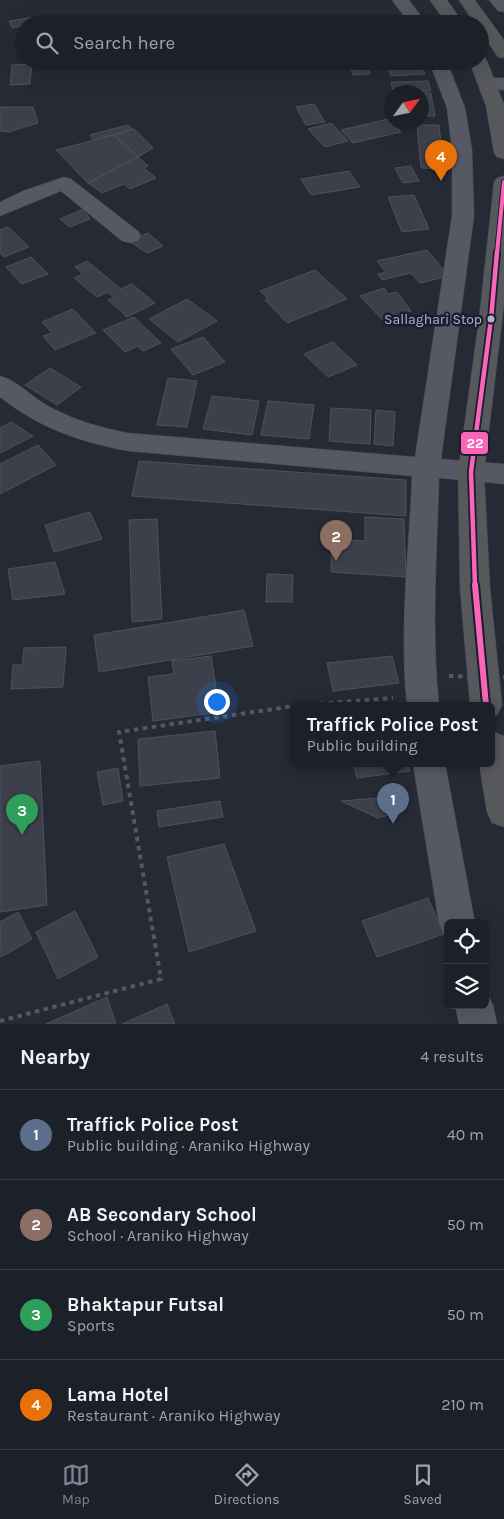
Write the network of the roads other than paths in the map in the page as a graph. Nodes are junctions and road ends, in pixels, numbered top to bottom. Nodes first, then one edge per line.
1 (400, 0) edge
2 (438, 0) edge
3 (467, 0) edge
4 (497, 0) edge
5 (504, 7) edge
6 (411, 15) edge
7 (449, 15) edge
8 (477, 15) edge
9 (486, 15) edge
10 (489, 17) edge
11 (504, 29) edge
12 (489, 32) edge
13 (504, 53) edge
14 (442, 70) edge
15 (485, 70) edge
16 (496, 84) edge
17 (504, 153) edge
18 (504, 182) edge
19 (0, 210) edge
20 (130, 236) dead end
21 (0, 384) edge
22 (426, 468) junction
23 (471, 472) junction
24 (504, 474) edge
25 (423, 701) edge
26 (486, 702) edge
27 (495, 762) edge
28 (430, 767) edge
29 (504, 812) edge
30 (456, 919) edge
31 (475, 1009) edge
32 (478, 1024) edge

1 - 6 street
2 - 7 highway
3 - 8 highway
3 - 9 highway
4 - 5 street
10 - 11 highway
12 - 13 highway
14 - 22 street
15 - 16 highway
16 - 17 highway
18 - 23 highway
19 - 20 street
21 - 22 street
22 - 23 street
22 - 25 street
23 - 24 street
23 - 26 highway
27 - 29 highway
28 - 30 street
31 - 32 street

